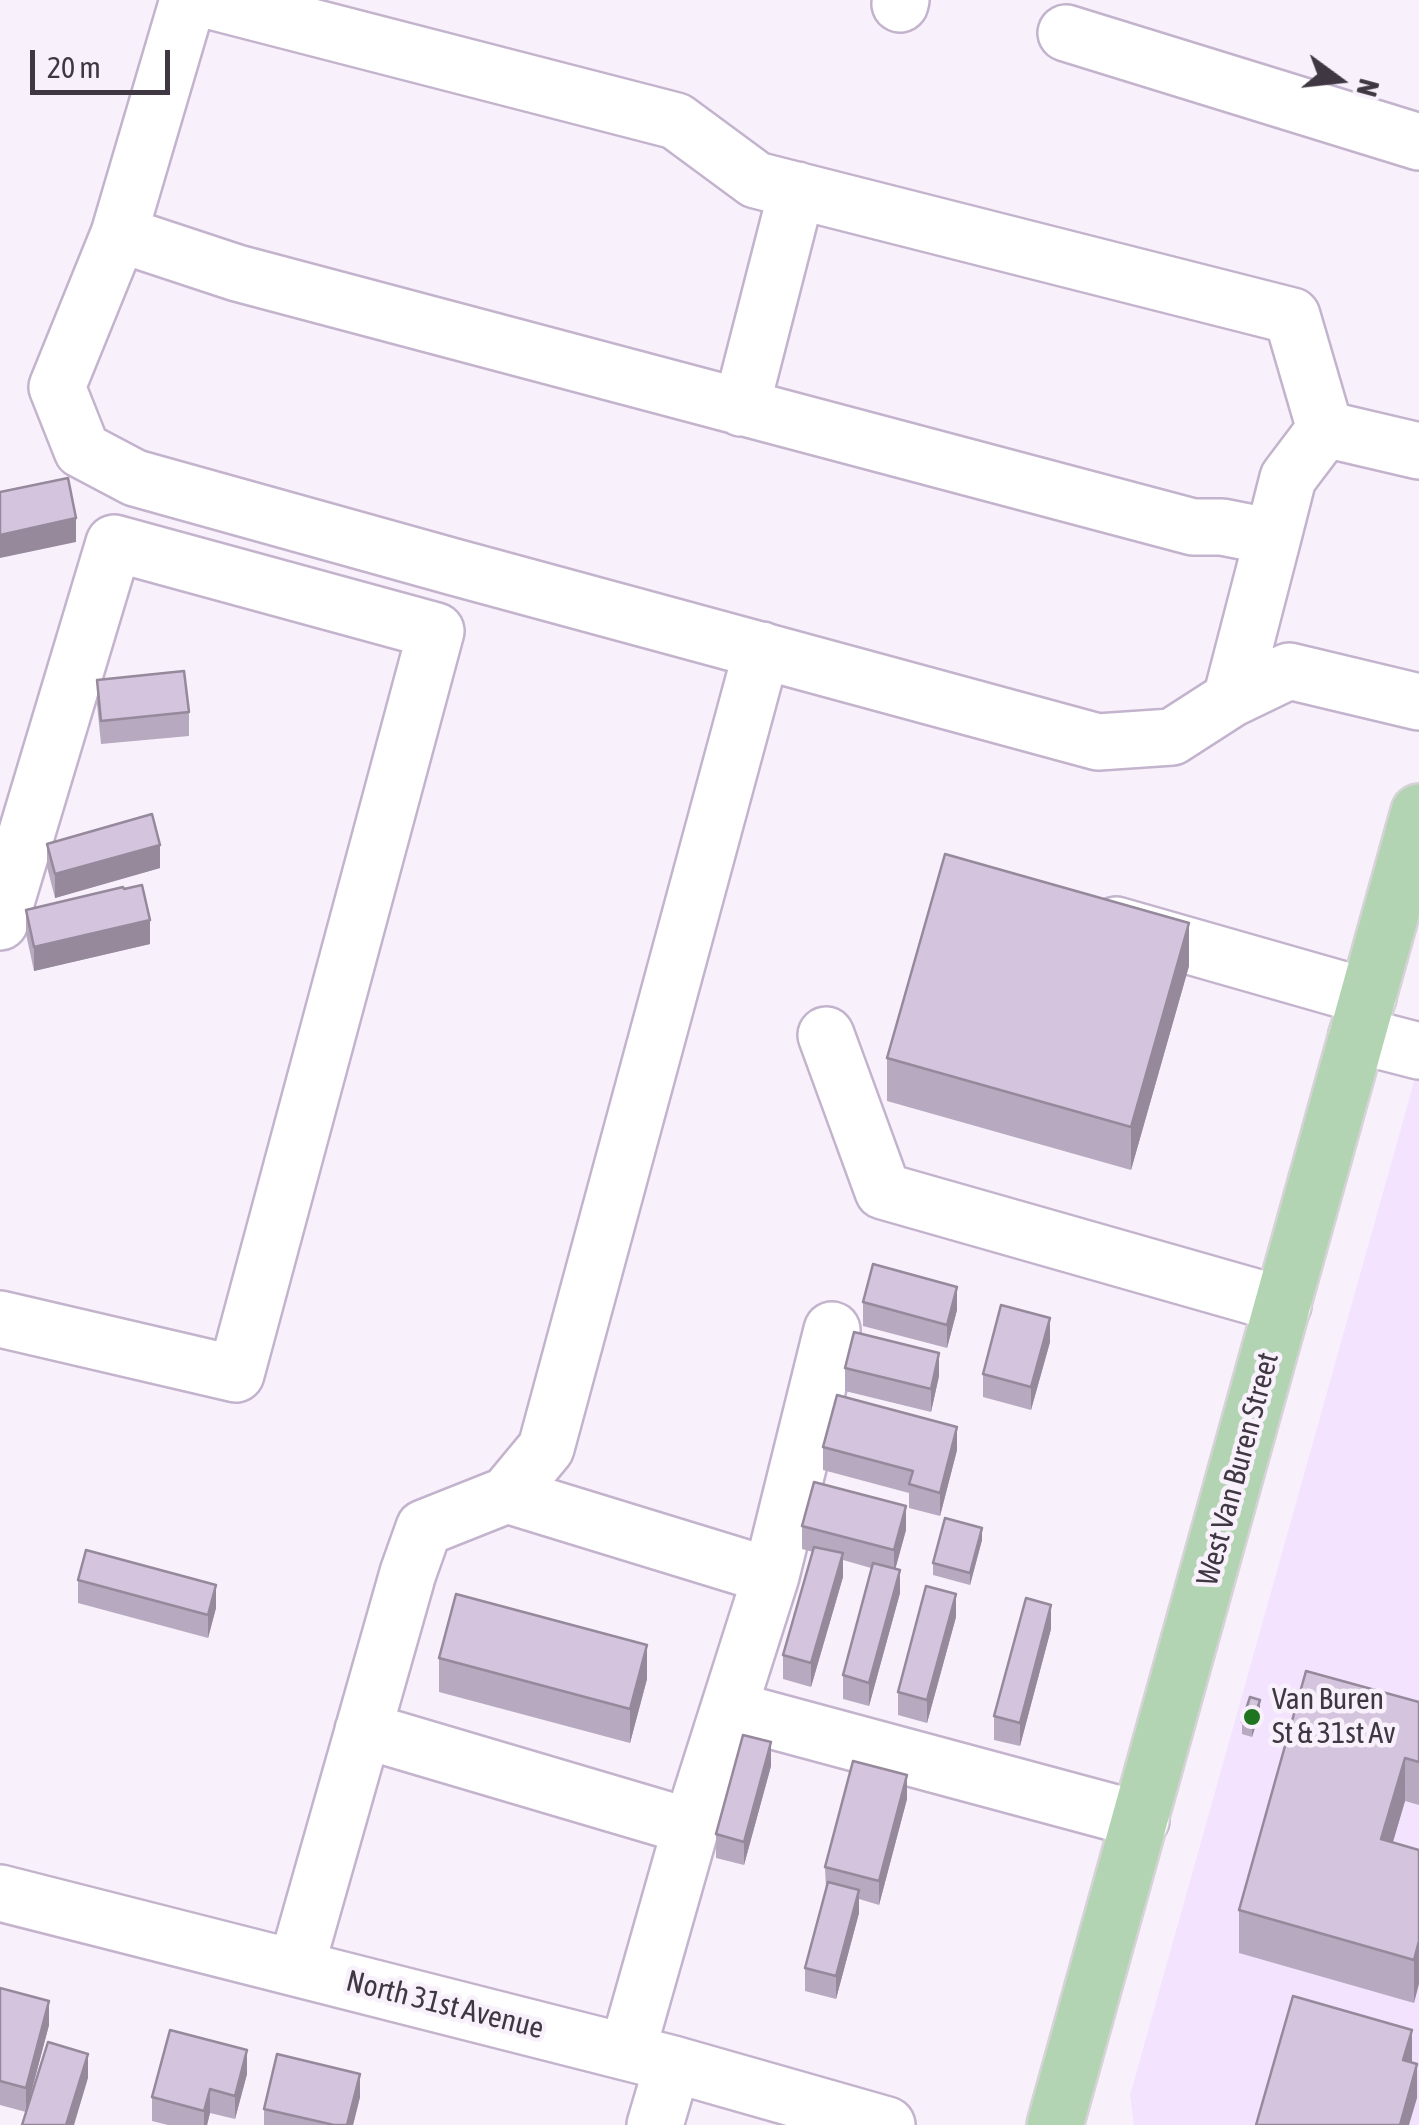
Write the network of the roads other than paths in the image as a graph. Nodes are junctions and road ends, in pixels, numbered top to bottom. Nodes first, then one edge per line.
1 (188, 0) edge
2 (207, 0) edge
3 (1066, 33) dead end
4 (1419, 142) edge
5 (797, 190) junction
6 (119, 234) junction
7 (741, 408) junction
8 (1325, 429) junction
9 (1419, 451) edge
10 (1273, 537) junction
11 (762, 650) junction
12 (1232, 699) junction
13 (1419, 702) edge
14 (1419, 813) edge
15 (1072, 912) edge
16 (0, 922) edge
17 (1363, 1016) junction
18 (826, 1034) dead end
19 (1419, 1050) edge
20 (1283, 1305) junction
21 (0, 1318) edge
22 (832, 1330) dead end
23 (507, 1495) junction
24 (771, 1576) junction
25 (730, 1709) junction
26 (364, 1730) junction
27 (1141, 1820) junction
28 (691, 1828) junction
29 (0, 1893) edge
30 (296, 1967) junction
31 (650, 2058) junction
32 (655, 2125) edge
33 (888, 2125) edge
34 (1056, 2125) edge

1 - 6 street
2 - 5 street
3 - 4 street
5 - 7 street
5 - 8 street
6 - 7 street
6 - 11 street
7 - 10 street
8 - 9 street
8 - 10 street
10 - 12 street
11 - 12 street
11 - 23 street
12 - 13 street
14 - 17 main road, West Van Buren Street
15 - 17 street
16 - 21 street
17 - 19 street
17 - 20 main road, West Van Buren Street
18 - 20 street
20 - 27 main road, West Van Buren Street
22 - 24 street
23 - 24 street
23 - 26 street
24 - 25 street
25 - 27 street
25 - 28 street
26 - 28 street
26 - 30 street
27 - 34 main road, West Van Buren Street
28 - 31 street
29 - 30 street, North 31st Avenue
30 - 31 street, North 31st Avenue
31 - 32 street
31 - 33 street, North 31st Avenue

